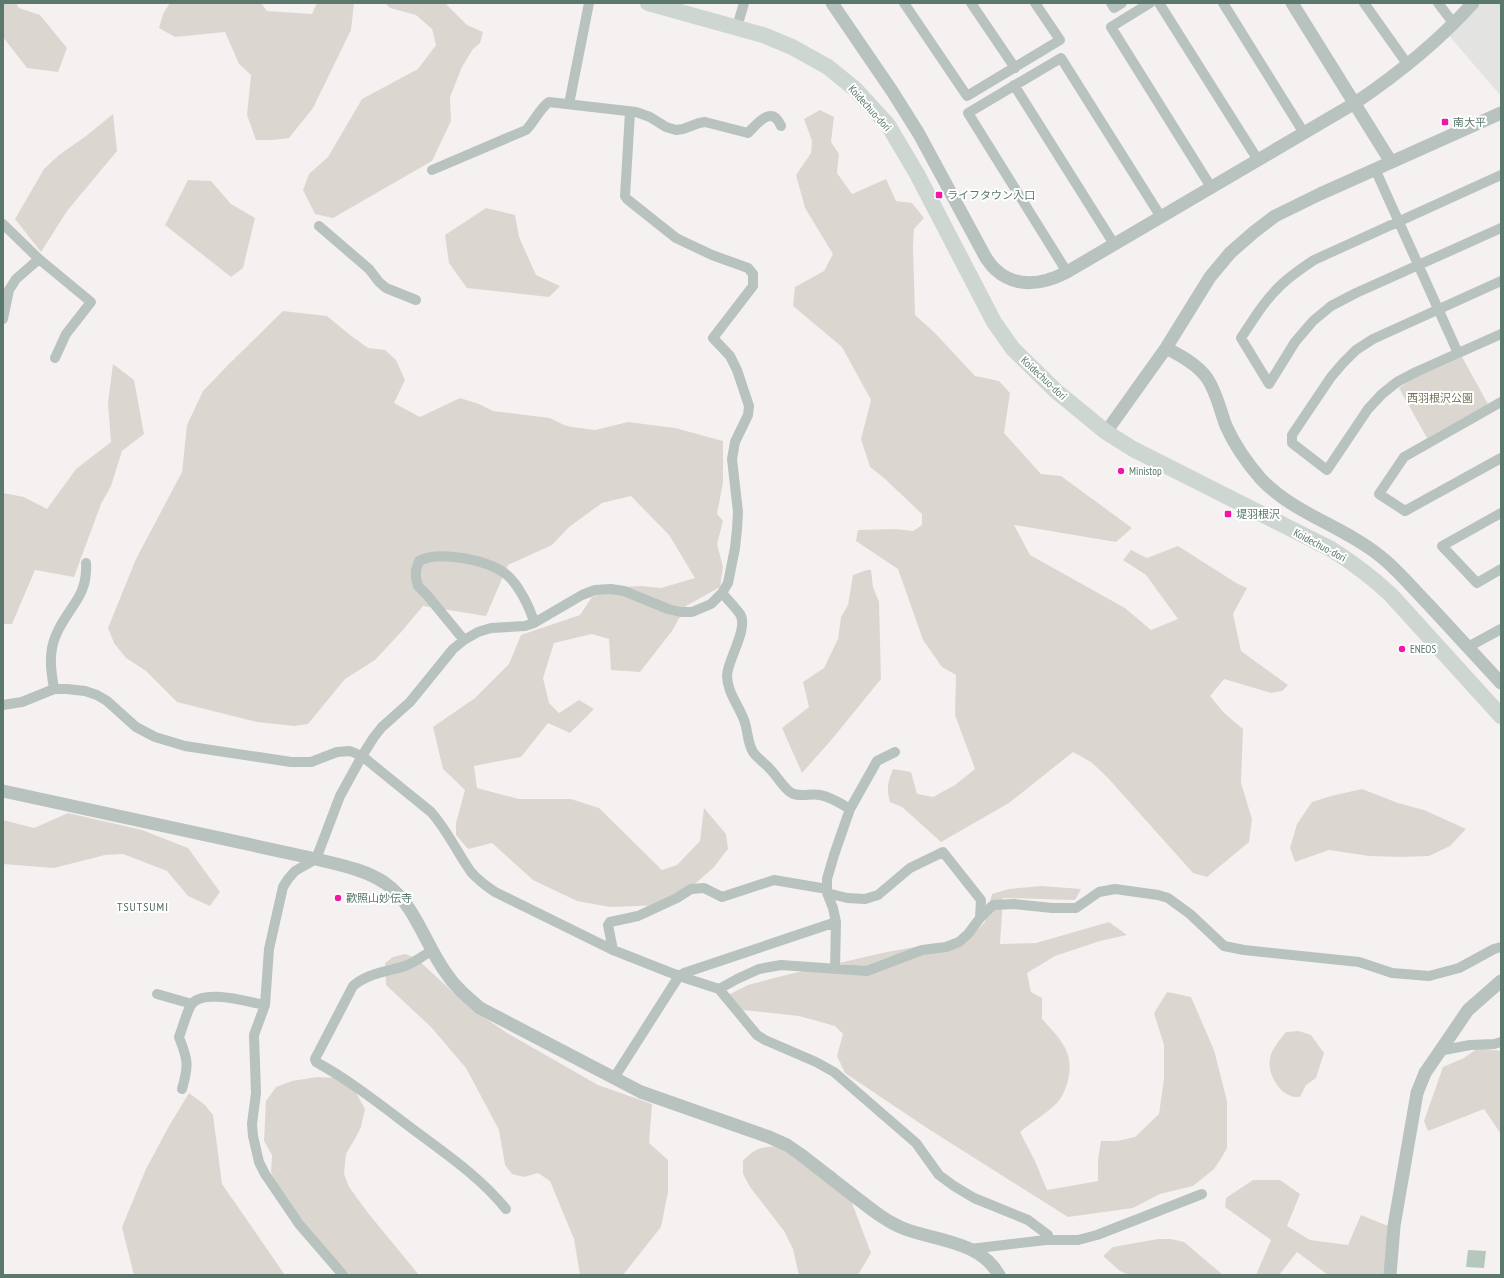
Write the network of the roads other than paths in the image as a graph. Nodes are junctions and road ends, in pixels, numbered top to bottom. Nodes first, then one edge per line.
1 (588, 3) edge
2 (648, 3) edge
3 (744, 3) edge
4 (832, 3) edge
5 (904, 3) edge
6 (971, 3) edge
7 (1035, 3) edge
8 (1110, 3) edge
9 (1122, 3) edge
10 (1150, 3) edge
11 (1159, 3) edge
12 (1223, 3) edge
13 (1292, 3) edge
14 (1364, 3) edge
15 (1438, 3) edge
16 (1473, 3) edge
17 (1454, 24) junction
18 (737, 27) junction
19 (1408, 65) junction
20 (1015, 68) junction
21 (1014, 85) junction
22 (1354, 103) junction
23 (569, 104) junction
24 (630, 112) junction
25 (1501, 113) edge
26 (781, 126) dead end
27 (1304, 133) junction
28 (1258, 160) junction
29 (1391, 162) junction
30 (1375, 169) junction
31 (432, 170) dead end
32 (1501, 175) edge
33 (1211, 187) junction
34 (1161, 217) junction
35 (1399, 222) junction
36 (3, 224) edge
37 (320, 226) dead end
38 (1501, 228) edge
39 (1114, 244) junction
40 (39, 259) junction
41 (1419, 265) junction
42 (1067, 272) junction
43 (1501, 281) edge
44 (416, 300) dead end
45 (1438, 309) junction
46 (3, 319) edge
47 (1501, 334) edge
48 (1166, 348) junction
49 (1458, 353) junction
50 (55, 358) dead end
51 (1501, 402) edge
52 (1106, 432) junction
53 (1501, 458) edge
54 (1501, 513) edge
55 (86, 563) dead end
56 (1501, 569) edge
57 (722, 593) junction
58 (534, 623) junction
59 (1501, 629) edge
60 (464, 640) junction
61 (1468, 647) junction
62 (1501, 683) edge
63 (54, 689) junction
64 (3, 705) edge
65 (1501, 716) edge
66 (895, 752) dead end
67 (362, 756) junction
68 (3, 791) edge
69 (850, 809) junction
70 (316, 859) junction
71 (827, 891) junction
72 (980, 918) junction
73 (836, 922) junction
74 (1501, 947) edge
75 (432, 950) junction
76 (613, 950) junction
77 (835, 969) junction
78 (679, 976) junction
79 (1501, 981) edge
80 (719, 989) junction
81 (157, 994) dead end
82 (192, 1004) junction
83 (265, 1005) junction
84 (1501, 1042) edge
85 (1440, 1051) junction
86 (614, 1078) junction
87 (182, 1089) dead end
88 (1202, 1194) dead end
89 (506, 1208) dead end
90 (1046, 1240) junction
91 (970, 1249) junction
92 (343, 1275) edge
93 (999, 1275) edge
94 (1390, 1275) edge

1 - 23 street
2 - 18 main road, Koidechuo-dori
3 - 18 street
4 - 42 street
5 - 20 street
6 - 20 street
7 - 20 street
8 - 9 street
10 - 33 street
11 - 28 street
12 - 27 street
13 - 22 street
14 - 19 street
15 - 17 street
16 - 17 street
17 - 19 street
18 - 52 main road, Koidechuo-dori
19 - 22 street
21 - 34 street
21 - 39 street
21 - 42 street
22 - 27 street
22 - 29 street
23 - 24 street
23 - 31 street
24 - 26 street
24 - 57 street
25 - 29 street
27 - 28 street
28 - 33 street
29 - 30 street
30 - 35 street
30 - 48 street
32 - 35 street
33 - 34 street
34 - 39 street
35 - 41 street
35 - 41 street
36 - 40 street
37 - 44 street
38 - 41 street
39 - 42 street
40 - 46 street
40 - 50 street
41 - 45 street
43 - 45 street
45 - 49 street
45 - 49 street
47 - 49 street
48 - 52 street
48 - 61 street
51 - 53 street
52 - 65 main road, Koidechuo-dori
54 - 56 street
55 - 63 street
57 - 58 street
57 - 69 street
58 - 60 street
58 - 60 street
59 - 61 street
60 - 67 street
61 - 62 street
63 - 64 street
63 - 67 street
66 - 69 street
67 - 70 street
67 - 76 street
68 - 70 street
69 - 71 street
70 - 75 street
70 - 83 street
71 - 72 street
71 - 73 street
71 - 76 street
72 - 74 street
72 - 77 street
73 - 77 street
73 - 78 street
75 - 86 street
75 - 89 street
76 - 78 street
77 - 80 street
78 - 80 street
78 - 86 street
79 - 85 street
80 - 90 street
81 - 82 street
82 - 83 street
82 - 87 street
83 - 92 street
84 - 85 street
85 - 94 street
86 - 91 street
88 - 90 street
90 - 91 street
91 - 93 street

